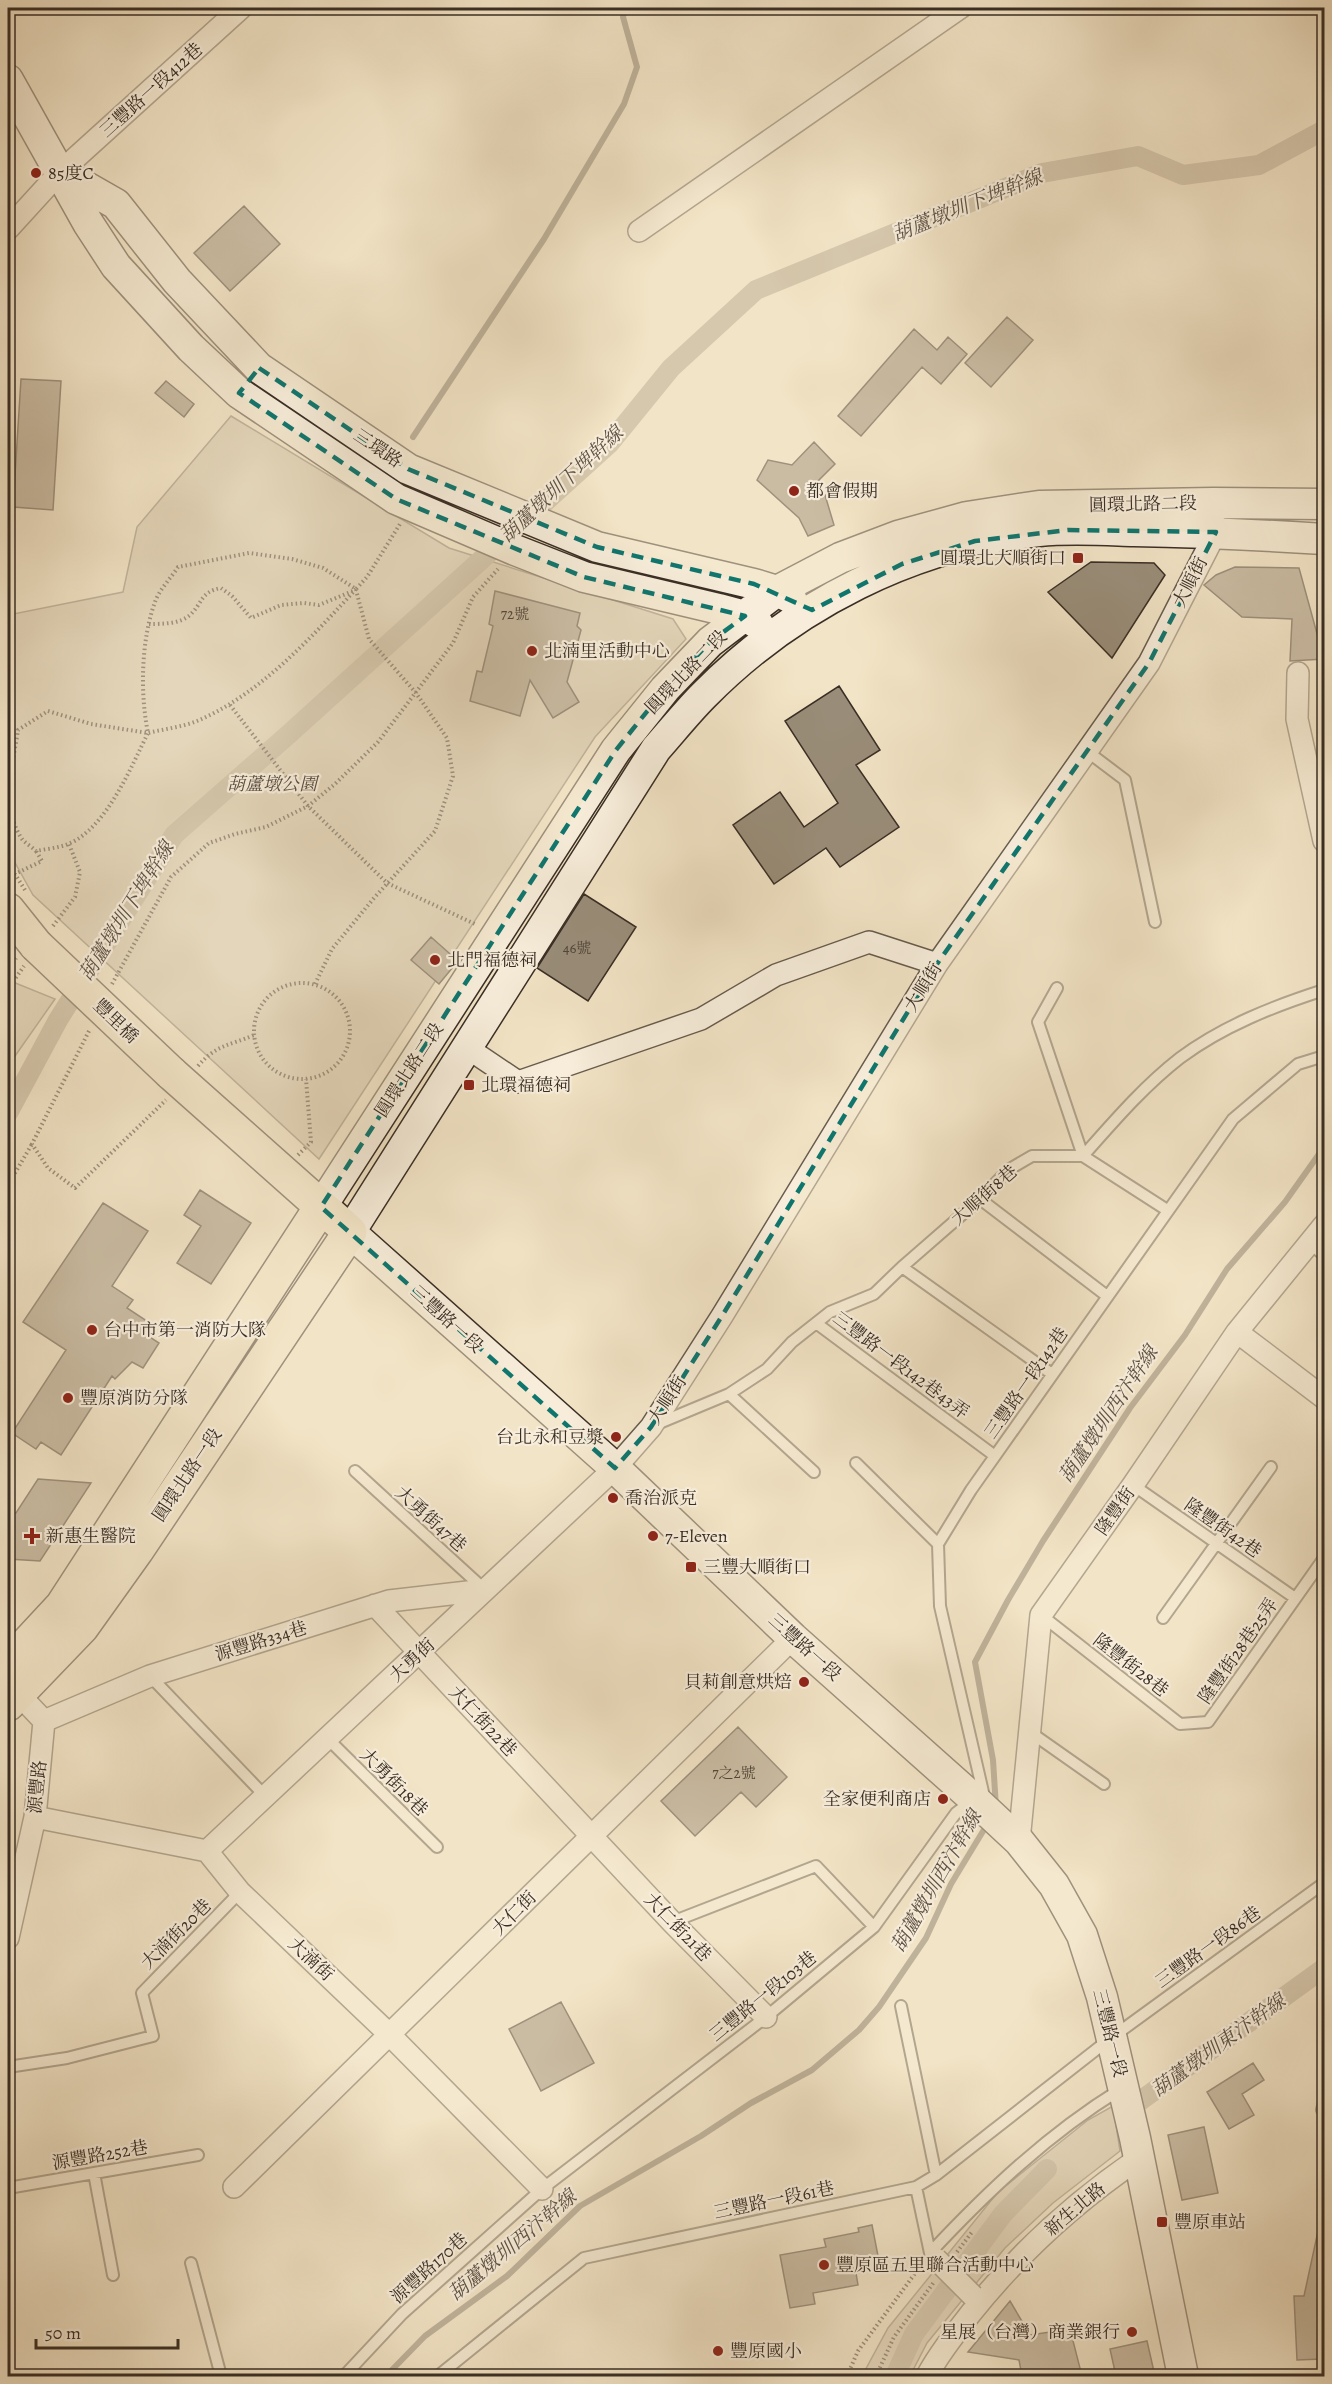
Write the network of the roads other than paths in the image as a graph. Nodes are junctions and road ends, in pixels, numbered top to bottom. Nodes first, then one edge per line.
1 (242, 8) edge
2 (960, 8) edge
3 (8, 81) edge
4 (60, 172) junction
5 (8, 229) edge
6 (639, 231) dead end
7 (259, 368) junction
8 (239, 393) junction
9 (1213, 503) junction
10 (1324, 504) edge
11 (1216, 532) junction
12 (1324, 538) edge
13 (777, 591) junction
14 (812, 610) junction
15 (745, 616) junction
16 (777, 634) junction
17 (1298, 673) dead end
18 (1088, 752) junction
19 (1324, 841) edge
20 (9, 917) edge
21 (1155, 922) dead end
22 (937, 964) junction
23 (1057, 987) dead end
24 (1324, 990) edge
25 (466, 1047) junction
26 (1324, 1056) edge
27 (177, 1079) joint
28 (1083, 1156) junction
29 (980, 1199) junction
30 (321, 1207) junction
31 (1167, 1210) junction
32 (1324, 1225) edge
33 (350, 1232) junction
34 (1317, 1249) edge
35 (902, 1267) junction
36 (1107, 1296) junction
37 (816, 1323) junction
38 (1237, 1332) junction
39 (1052, 1374) junction
40 (729, 1394) junction
41 (1324, 1398) edge
42 (651, 1427) junction
43 (995, 1456) junction
44 (856, 1463) dead end
45 (1271, 1467) dead end
46 (615, 1468) junction
47 (355, 1472) dead end
48 (814, 1472) dead end
49 (1133, 1485) junction
50 (1216, 1543) junction
51 (938, 1544) junction
52 (1324, 1558) edge
53 (485, 1590) junction
54 (1294, 1598) junction
55 (375, 1605) junction
56 (1041, 1615) junction
57 (1163, 1618) dead end
58 (793, 1638) junction
59 (420, 1653) junction
60 (150, 1676) junction
61 (10, 1686) edge
62 (44, 1721) junction
63 (1208, 1722) joint
64 (1029, 1732) junction
65 (328, 1739) junction
66 (1104, 1784) dead end
67 (266, 1797) junction
68 (975, 1800) junction
69 (35, 1817) junction
70 (592, 1836) junction
71 (1019, 1841) junction
72 (437, 1847) dead end
73 (207, 1851) junction
74 (1324, 1883) edge
75 (240, 1892) junction
76 (672, 1922) junction
77 (874, 1927) junction
78 (8, 1938) edge
79 (902, 2006) dead end
80 (766, 2017) junction
81 (390, 2035) junction
82 (1111, 2038) junction
83 (8, 2067) edge
84 (1124, 2088) junction
85 (198, 2155) dead end
86 (1138, 2159) junction
87 (94, 2173) junction
88 (936, 2175) junction
89 (234, 2187) dead end
90 (916, 2187) junction
91 (8, 2188) edge
92 (542, 2189) junction
93 (933, 2256) junction
94 (191, 2263) dead end
95 (113, 2276) dead end
96 (976, 2300) junction
97 (221, 2376) edge
98 (344, 2376) edge
99 (438, 2376) edge
100 (927, 2376) edge
101 (1183, 2376) edge

1 - 4 street, 三豐路一段412巷
2 - 6 street
3 - 4 street, 三環路
4 - 5 street, 三豐路一段412巷
4 - 7 street, 三環路
4 - 8 street, 三環路
7 - 8 street
7 - 13 street, 三環路
8 - 15 street, 三環路
9 - 10 street, 圓環北路二段
9 - 11 street
9 - 13 street, 圓環北路二段
11 - 12 street, 圓環北路二段
11 - 14 street, 圓環北路二段
11 - 18 street, 大順街
13 - 14 street, 三環路
13 - 15 street, 圓環北路二段
14 - 16 street, 圓環北路二段
15 - 16 street, 三環路
15 - 30 street, 圓環北路二段
16 - 25 street, 圓環北路二段
17 - 19 street
18 - 21 lane
18 - 22 street, 大順街
20 - 27 main road, 豐里橋, bridge
22 - 25 street
22 - 42 street, 大順街
23 - 28 lane
24 - 28 lane
25 - 33 street, 圓環北路二段
26 - 31 lane, 三豐路一段142巷
27 - 30 main road, 三豐路一段
28 - 29 lane, 大順街8巷
28 - 31 lane
29 - 35 lane, 大順街8巷
29 - 36 lane
30 - 33 main road, 三豐路一段
30 - 61 main road, 圓環北路一段
31 - 36 lane, 三豐路一段142巷
32 - 34 street, 隆豐街
33 - 46 street, 三豐路一段
33 - 61 main road, 圓環北路一段
34 - 38 street, 隆豐街
35 - 37 lane, 大順街8巷
35 - 39 lane
36 - 39 lane, 三豐路一段142巷
37 - 40 lane, 大順街8巷
37 - 43 lane, 三豐路一段142巷43弄
38 - 41 street
38 - 49 street, 隆豐街
39 - 43 lane, 三豐路一段142巷
40 - 42 lane, 大順街8巷
40 - 48 lane
42 - 46 street, 大順街
43 - 51 lane, 三豐路一段142巷
44 - 51 lane
45 - 50 lane
46 - 53 street, 大勇街
46 - 58 street, 三豐路一段
47 - 53 lane, 大勇街47巷
49 - 50 lane, 隆豐街42巷
49 - 56 street, 隆豐街
50 - 54 lane, 隆豐街42巷
50 - 57 lane
51 - 68 lane
52 - 54 lane, 隆豐街28巷25弄
53 - 55 street, 源豐路334巷
53 - 59 street, 大勇街
54 - 63 lane, 隆豐街28巷25弄
55 - 59 street, 大仁街22巷
55 - 60 street, 源豐路334巷
56 - 63 lane, 隆豐街28巷
56 - 64 street, 隆豐街
58 - 68 street, 三豐路一段
58 - 70 street, 大仁街
59 - 65 street, 大勇街
59 - 70 street, 大仁街22巷
60 - 62 street, 源豐路334巷
60 - 67 lane
61 - 62 street
62 - 69 street, 源豐路
64 - 66 lane
64 - 71 street, 隆豐街
65 - 67 street, 大勇街
65 - 72 lane, 大勇街18巷
67 - 73 street, 大勇街
68 - 71 street, 三豐路一段
68 - 77 lane, 三豐路一段103巷
69 - 73 street
69 - 78 street, 源豐路
70 - 76 street, 大仁街21巷
70 - 81 street, 大仁街
71 - 82 street, 三豐路一段
73 - 75 street, 大湳街
74 - 82 lane, 三豐路一段86巷
75 - 81 street, 大湳街
75 - 83 lane, 大湳街20巷
76 - 77 lane
76 - 80 street, 大仁街21巷
77 - 80 lane, 三豐路一段103巷
79 - 88 lane
80 - 92 lane, 三豐路一段103巷
81 - 89 street, 大仁街
81 - 92 street, 大湳街
82 - 84 street, 三豐路一段
82 - 88 lane, 三豐路一段61巷
84 - 86 street, 三豐路一段
84 - 93 lane
85 - 87 lane, 源豐路252巷
86 - 96 street, 新生北路
86 - 101 street, 三豐路一段
87 - 91 lane, 源豐路252巷
87 - 95 lane
88 - 90 lane, 三豐路一段61巷
90 - 93 lane
90 - 99 lane, 三豐路一段61巷
92 - 98 lane, 源豐路170巷
93 - 96 street, bridge
94 - 97 lane
96 - 100 street, 新生北路

